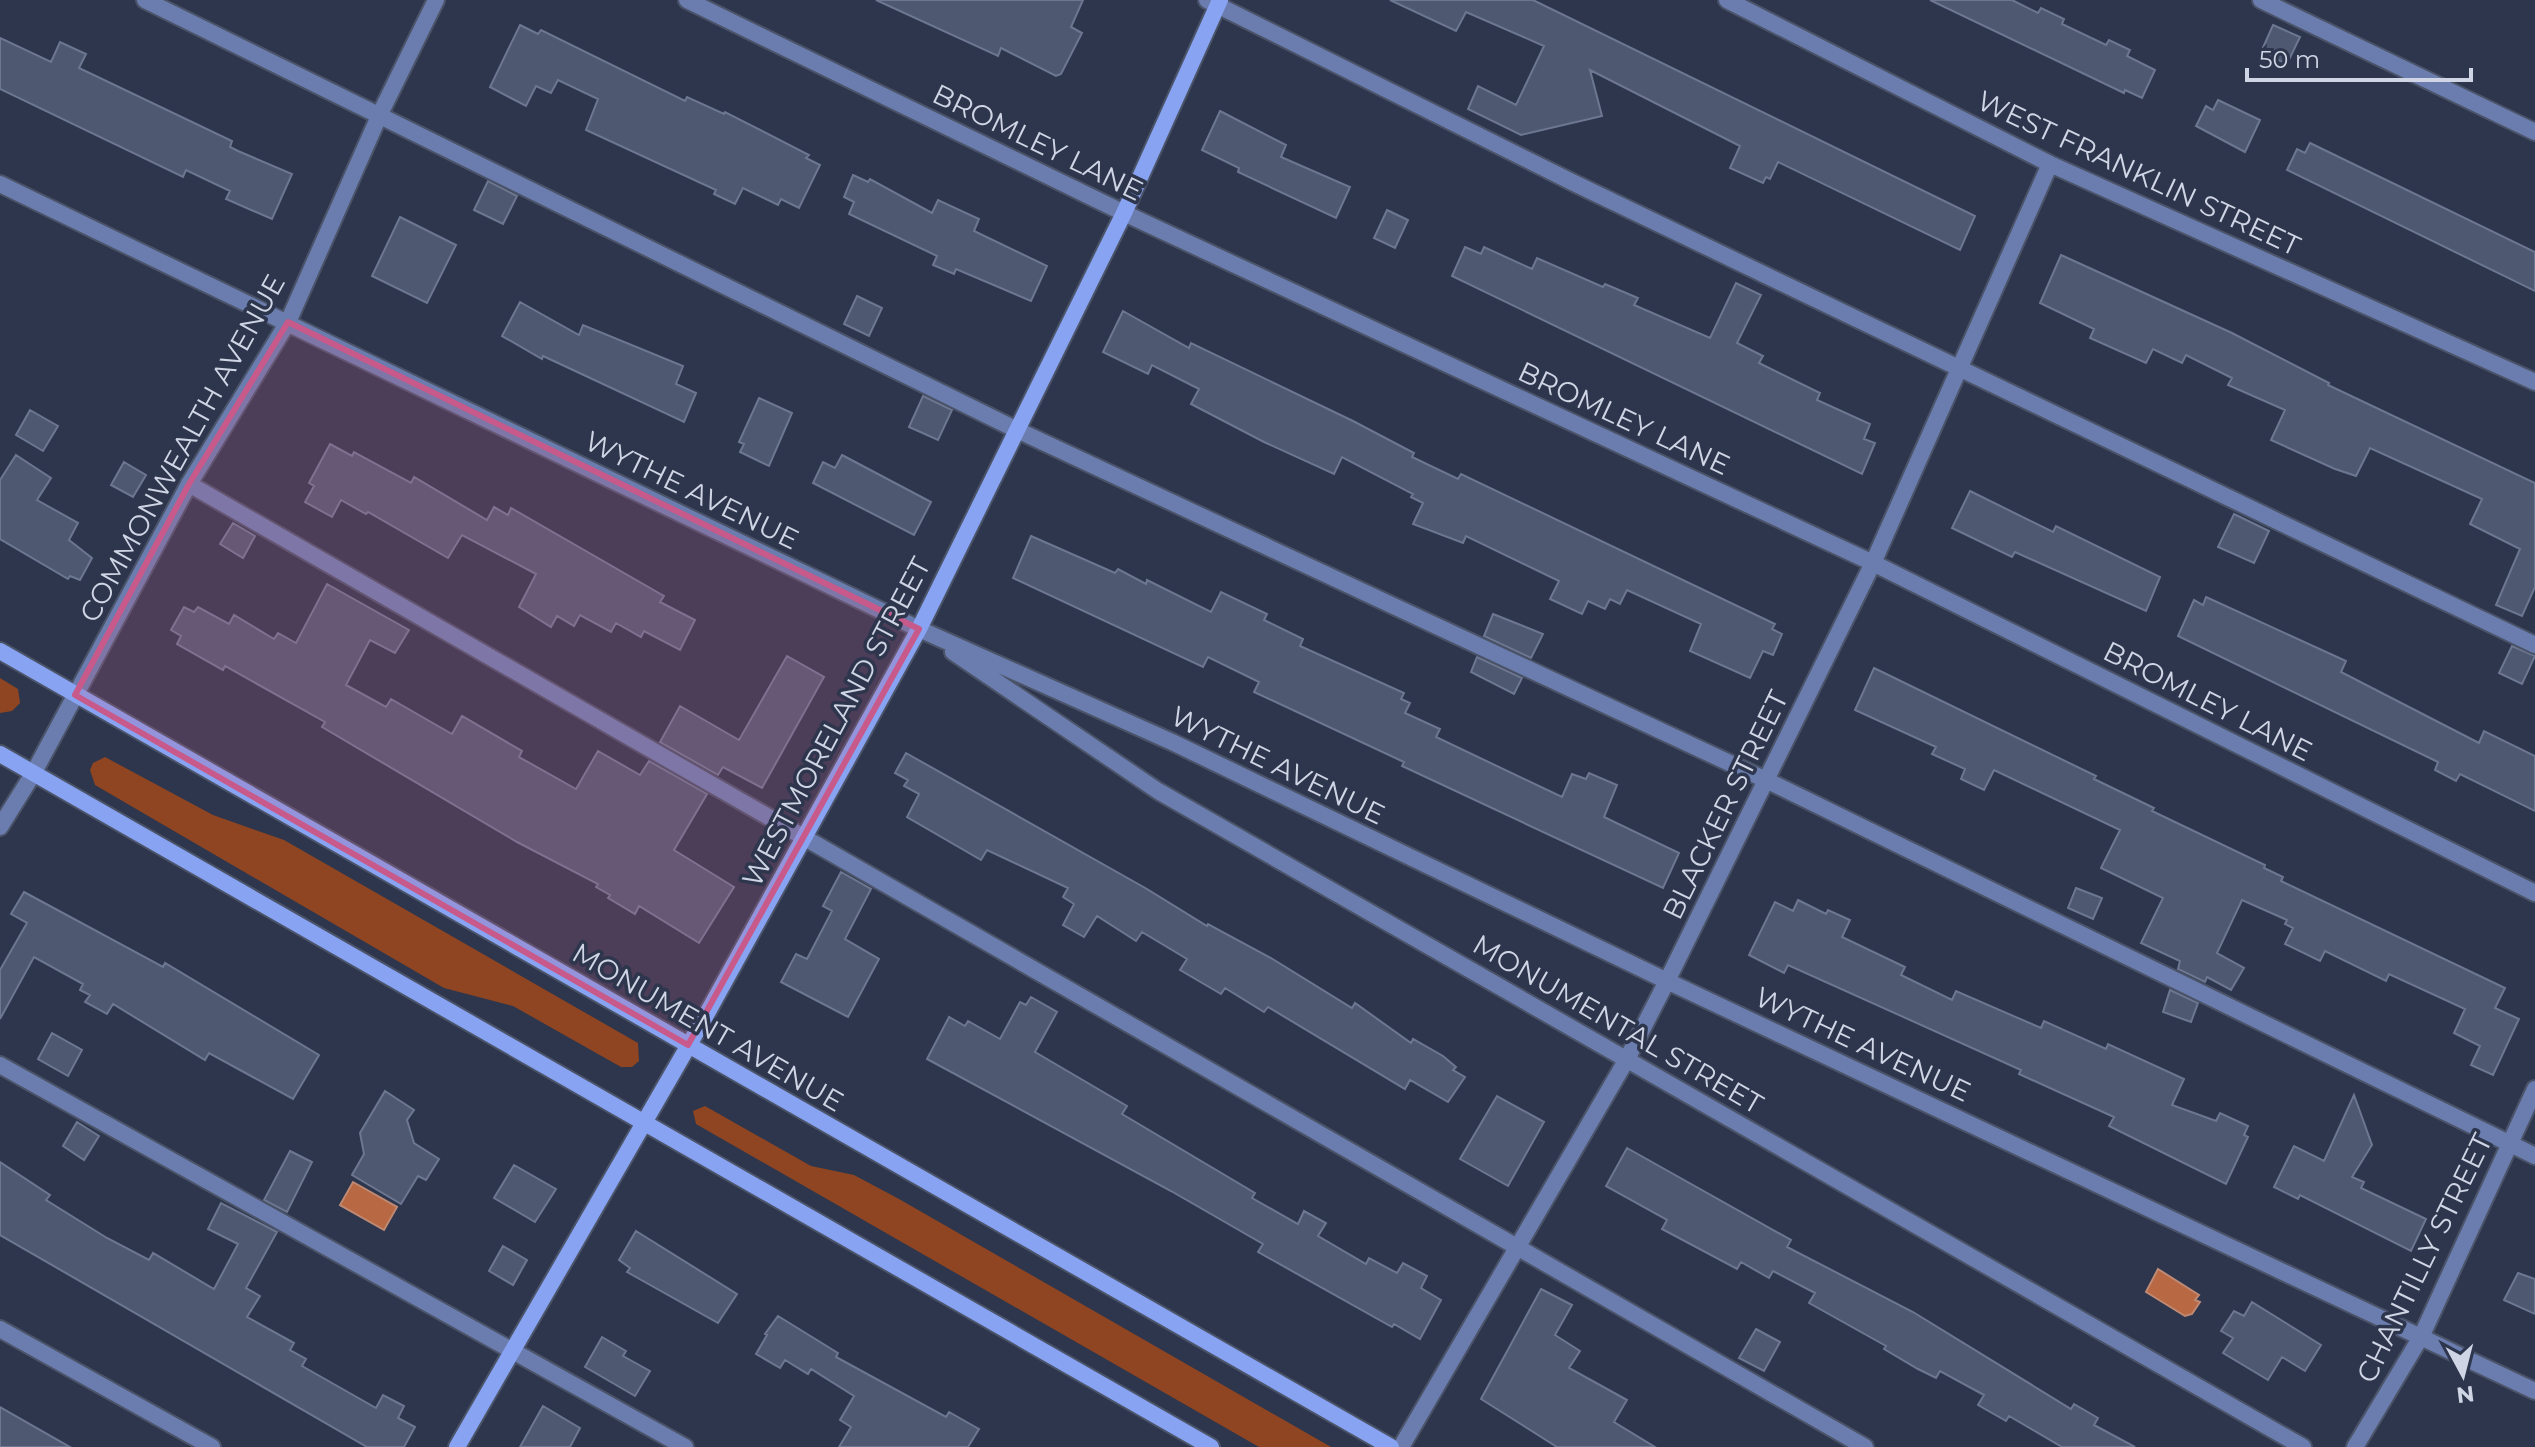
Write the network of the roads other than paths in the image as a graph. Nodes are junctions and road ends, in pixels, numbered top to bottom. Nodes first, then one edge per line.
1 (145, 0) edge
2 (436, 0) edge
3 (687, 0) edge
4 (1727, 0) edge
5 (2261, 0) edge
6 (1215, 2) edge
7 (380, 114) junction
8 (2535, 132) edge
9 (2050, 164) junction
10 (0, 184) edge
11 (1124, 213) junction
12 (288, 322) junction
13 (1959, 369) junction
14 (2535, 382) edge
15 (1017, 430) junction
16 (189, 484) junction
17 (1873, 563) junction
18 (919, 629) junction
19 (2535, 645) edge
20 (0, 651) edge
21 (75, 695) junction
22 (0, 754) edge
23 (33, 774) junction
24 (1766, 780) junction
25 (0, 827) edge
26 (803, 837) junction
27 (2535, 893) edge
28 (1667, 981) junction
29 (688, 1045) junction
30 (1627, 1059) junction
31 (0, 1065) edge
32 (2535, 1089) edge
33 (645, 1122) junction
34 (2510, 1144) junction
35 (2535, 1156) edge
36 (1515, 1248) junction
37 (0, 1329) edge
38 (2422, 1335) junction
39 (514, 1349) junction
40 (2535, 1391) edge
41 (212, 1447) edge
42 (457, 1447) edge
43 (685, 1447) edge
44 (1211, 1447) edge
45 (1391, 1447) edge
46 (1401, 1447) edge
47 (1865, 1447) edge
48 (2303, 1447) edge
49 (2355, 1447) edge

1 - 7 street
2 - 7 street, COMMONWEALTH AVENUE
3 - 11 street, BROMLEY LANE
4 - 9 street, WEST FRANKLIN STREET
5 - 8 street
6 - 11 street, WESTMORELAND STREET
6 - 13 street
7 - 12 street, COMMONWEALTH AVENUE
7 - 15 street
9 - 13 street, BLACKER STREET
9 - 14 street, WEST FRANKLIN STREET
10 - 12 street, WYTHE AVENUE
11 - 15 street, WESTMORELAND STREET
11 - 17 street, BROMLEY LANE
12 - 16 street, COMMONWEALTH AVENUE
12 - 18 street, WYTHE AVENUE
13 - 17 street, BLACKER STREET
13 - 19 street
15 - 18 street, WESTMORELAND STREET
15 - 24 street
16 - 21 street, COMMONWEALTH AVENUE
16 - 26 street
17 - 24 street, BLACKER STREET
17 - 27 street, BROMLEY LANE
18 - 26 street, WESTMORELAND STREET
18 - 28 street, WYTHE AVENUE
18 - 30 street, MONUMENTAL STREET
20 - 21 street, MONUMENT AVENUE
21 - 23 street, COMMONWEALTH AVENUE
21 - 29 street, MONUMENT AVENUE
22 - 23 street
23 - 25 street, COMMONWEALTH AVENUE
23 - 33 street
24 - 28 street, BLACKER STREET
24 - 34 street
26 - 29 street, WESTMORELAND STREET
26 - 36 street
28 - 30 street, BLACKER STREET
28 - 38 street, WYTHE AVENUE
29 - 33 street, WESTMORELAND STREET
29 - 45 street, MONUMENT AVENUE
30 - 36 street, BLACKER STREET
30 - 48 street, MONUMENTAL STREET
31 - 39 street
32 - 34 street, CHANTILLY STREET
33 - 39 street, WESTMORELAND STREET
33 - 44 street
34 - 35 street
34 - 38 street, CHANTILLY STREET
36 - 46 street, BLACKER STREET
36 - 47 street
37 - 41 street
38 - 40 street, WYTHE AVENUE
38 - 49 street, CHANTILLY STREET
39 - 42 street, WESTMORELAND STREET
39 - 43 street

